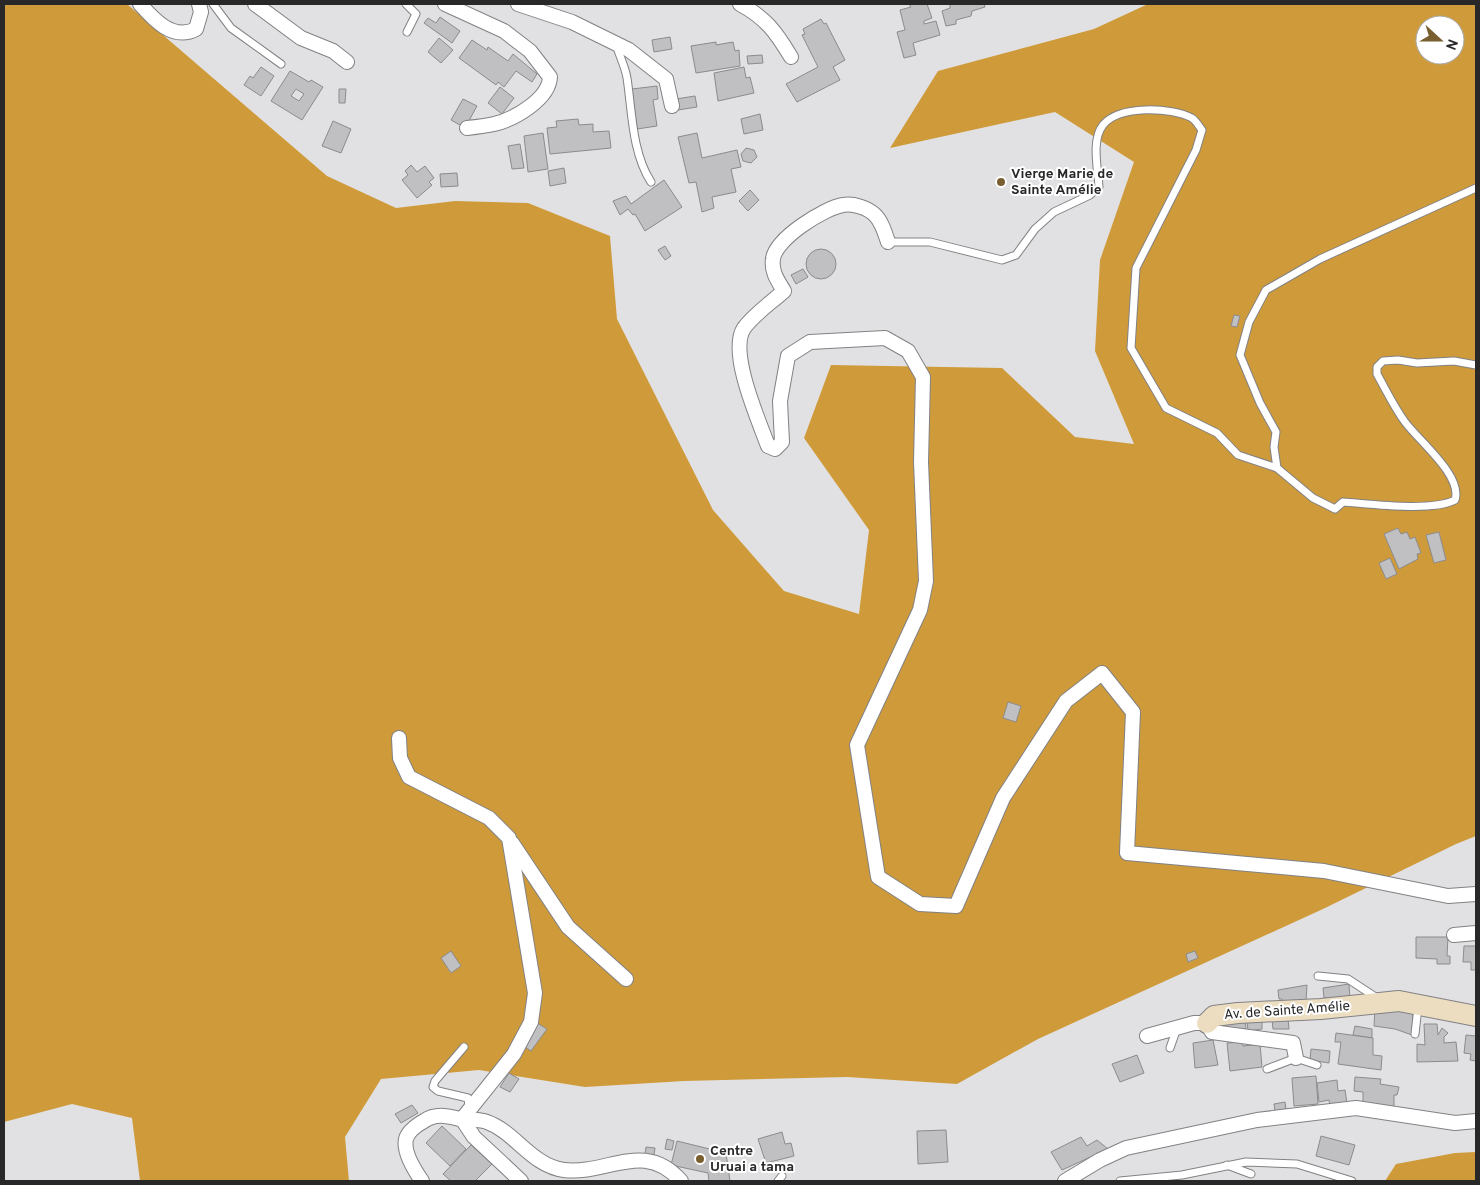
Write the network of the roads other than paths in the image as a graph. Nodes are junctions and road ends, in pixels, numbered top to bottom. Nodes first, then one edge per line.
1 (140, 4) edge
2 (199, 4) edge
3 (213, 4) edge
4 (255, 4) edge
5 (406, 4) edge
6 (445, 4) edge
7 (518, 4) edge
8 (740, 4) edge
9 (407, 32) dead end
10 (616, 44) junction
11 (791, 57) dead end
12 (347, 62) dead end
13 (282, 64) dead end
14 (672, 106) dead end
15 (467, 128) dead end
16 (651, 182) dead end
17 (1476, 188) edge
18 (888, 242) joint
19 (1476, 365) edge
20 (1277, 468) junction
21 (400, 738) dead end
22 (509, 838) junction
23 (1476, 894) edge
24 (1476, 933) edge
25 (1454, 934) dead end
26 (1318, 976) dead end
27 (626, 979) dead end
28 (1384, 1002) junction
29 (1419, 1004) junction
30 (1476, 1016) edge
31 (1207, 1023) junction
32 (1177, 1028) junction
33 (1415, 1034) dead end
34 (1147, 1036) dead end
35 (464, 1047) dead end
36 (1170, 1048) dead end
37 (1296, 1058) junction
38 (1317, 1065) dead end
39 (1267, 1069) dead end
40 (466, 1115) junction
41 (1476, 1121) edge
42 (1227, 1165) junction
43 (1251, 1174) dead end
44 (422, 1181) edge
45 (521, 1181) edge
46 (681, 1181) edge
47 (1065, 1181) edge
48 (1120, 1181) edge
49 (1352, 1181) edge

1 - 2 street
3 - 13 lane
4 - 12 street
5 - 9 lane
6 - 15 street
7 - 10 street
8 - 11 street
10 - 14 street
10 - 16 lane
17 - 20 lane
18 - 20 lane
18 - 23 street
19 - 20 lane
21 - 22 street
22 - 27 street
22 - 40 street
24 - 25 street
26 - 28 lane
28 - 29 street, Av. de Sainte Amélie
28 - 31 street, Av. de Sainte Amélie
29 - 30 street, Av. de Sainte Amélie
29 - 33 lane
31 - 32 street
31 - 37 street, Av. de Sainte Amélie
32 - 34 street
32 - 36 lane
35 - 40 lane
37 - 38 lane
37 - 39 lane
40 - 44 street
40 - 45 street
40 - 46 street
41 - 47 street
42 - 43 lane
42 - 48 lane
42 - 49 lane

